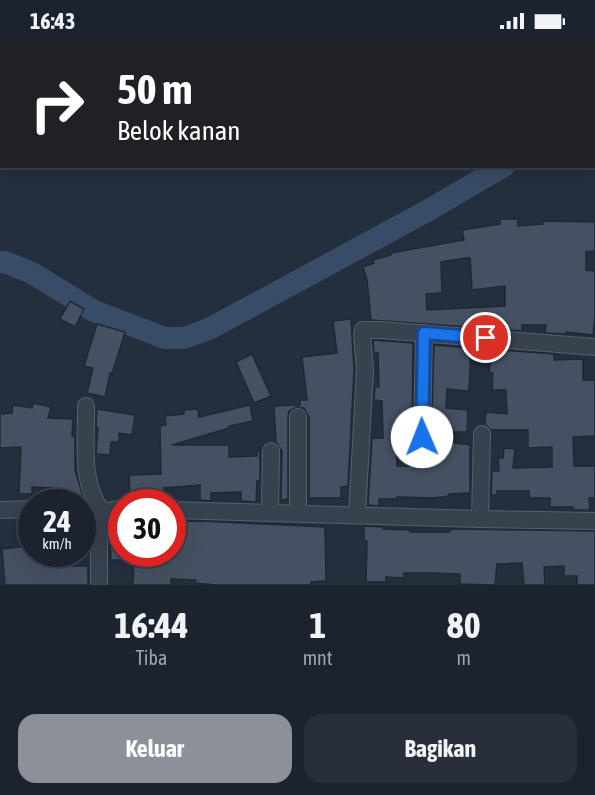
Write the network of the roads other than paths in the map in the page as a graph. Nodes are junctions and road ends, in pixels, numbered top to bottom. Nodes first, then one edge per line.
1 (424, 333) junction
2 (595, 347) edge
3 (86, 406) dead end
4 (298, 417) dead end
5 (482, 434) dead end
6 (422, 437) dead end
7 (271, 451) dead end
8 (90, 489) edge
9 (18, 509) edge
10 (0, 510) edge
11 (186, 510) edge
12 (270, 511) junction
13 (298, 513) junction
14 (357, 515) junction
15 (480, 519) junction
16 (96, 520) edge
17 (595, 521) edge
18 (99, 585) edge

1 - 2 street
1 - 6 street
1 - 14 street
3 - 8 street
4 - 13 street
5 - 15 street
7 - 12 street
9 - 10 street
11 - 12 street
12 - 13 street
13 - 14 street
14 - 15 street
15 - 17 street
16 - 18 street

